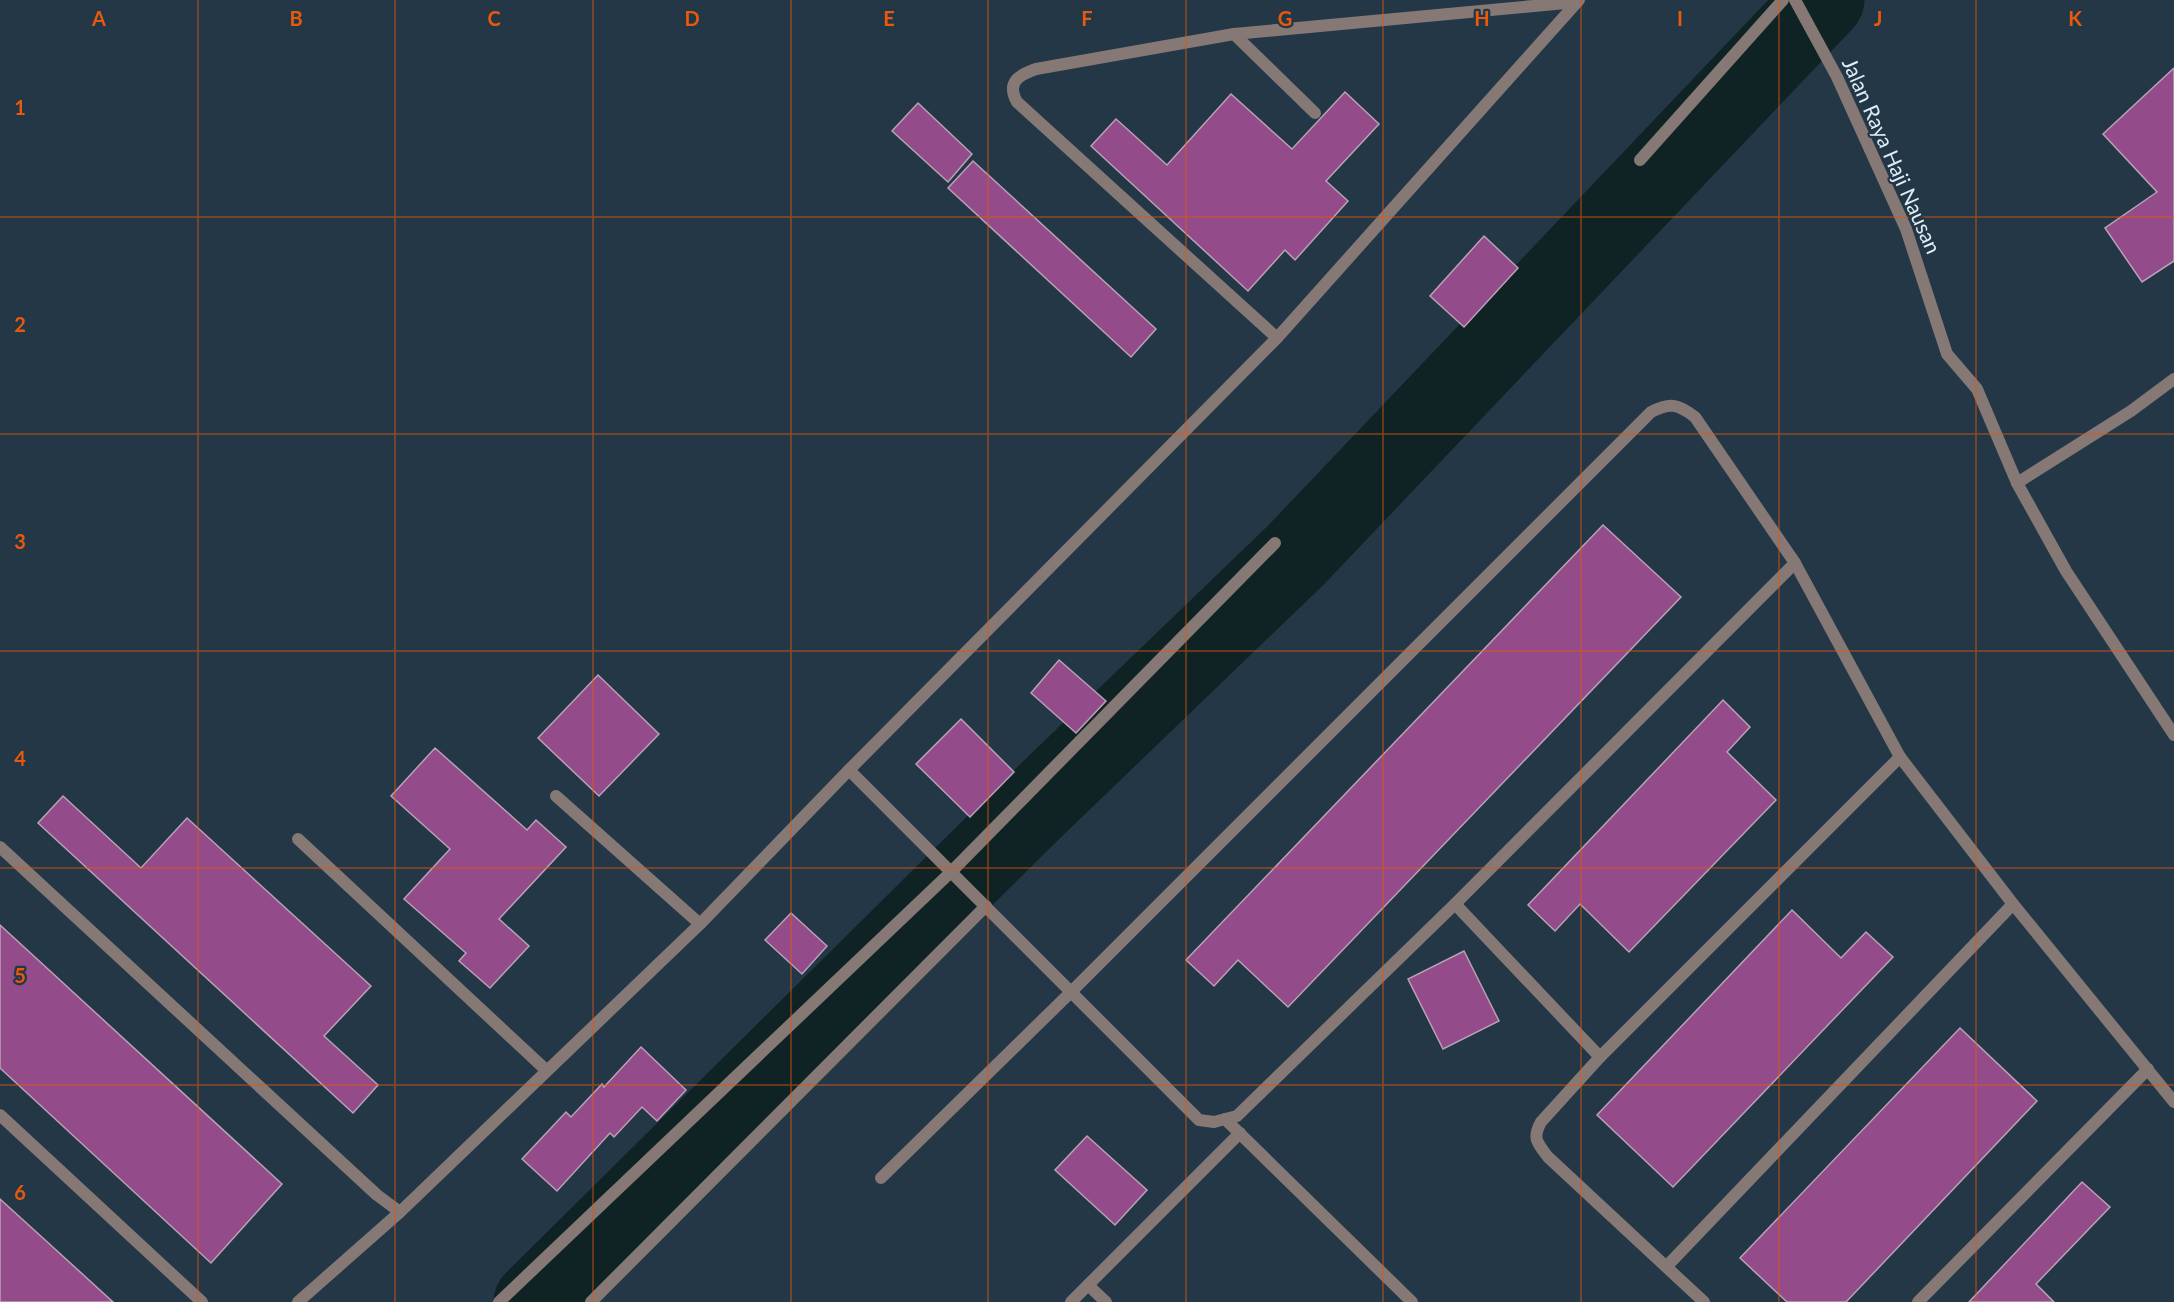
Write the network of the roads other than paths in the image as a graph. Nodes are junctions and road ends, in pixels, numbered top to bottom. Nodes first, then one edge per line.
1 (1784, 0) edge
2 (1795, 0) edge
3 (1577, 1) edge
4 (1234, 34) junction
5 (1315, 113) dead end
6 (1640, 160) dead end
7 (1277, 338) junction
8 (2174, 379) edge
9 (2017, 483) junction
10 (1275, 543) dead end
11 (1795, 563) junction
12 (2174, 735) edge
13 (1900, 757) junction
14 (849, 770) junction
15 (556, 796) dead end
16 (298, 839) dead end
17 (0, 847) edge
18 (951, 872) junction
19 (1455, 904) junction
20 (2013, 904) junction
21 (986, 906) junction
22 (700, 924) junction
23 (1071, 992) junction
24 (1600, 1057) junction
25 (2148, 1069) junction
26 (546, 1070) junction
27 (2174, 1102) edge
28 (0, 1115) edge
29 (1225, 1119) junction
30 (1240, 1133) junction
31 (881, 1178) dead end
32 (400, 1212) junction
33 (1667, 1266) junction
34 (1088, 1285) junction
35 (202, 1302) edge
36 (298, 1302) edge
37 (499, 1302) edge
38 (591, 1302) edge
39 (1071, 1302) edge
40 (1106, 1302) edge
41 (1412, 1302) edge
42 (1704, 1302) edge
43 (1918, 1302) edge

1 - 6 street
2 - 9 street, Jalan Raya Haji Nausan
3 - 4 street
3 - 7 street
4 - 5 street
4 - 7 street
7 - 14 street
8 - 9 street
9 - 12 street, Jalan Raya Haji Nausan
10 - 18 street
11 - 13 street
11 - 19 street
11 - 23 street
13 - 20 street
13 - 24 street
14 - 18 street
14 - 22 street
15 - 22 street
16 - 26 street
17 - 32 street
18 - 21 street
18 - 37 street
19 - 24 street
19 - 29 street
20 - 25 street
20 - 33 street
21 - 23 street
21 - 38 street
22 - 26 street
23 - 29 street
23 - 31 street
24 - 33 street
25 - 27 street
25 - 43 street
26 - 32 street
28 - 35 street
29 - 30 street
30 - 34 street
30 - 41 street
32 - 36 street
33 - 42 street
34 - 39 street
34 - 40 street

